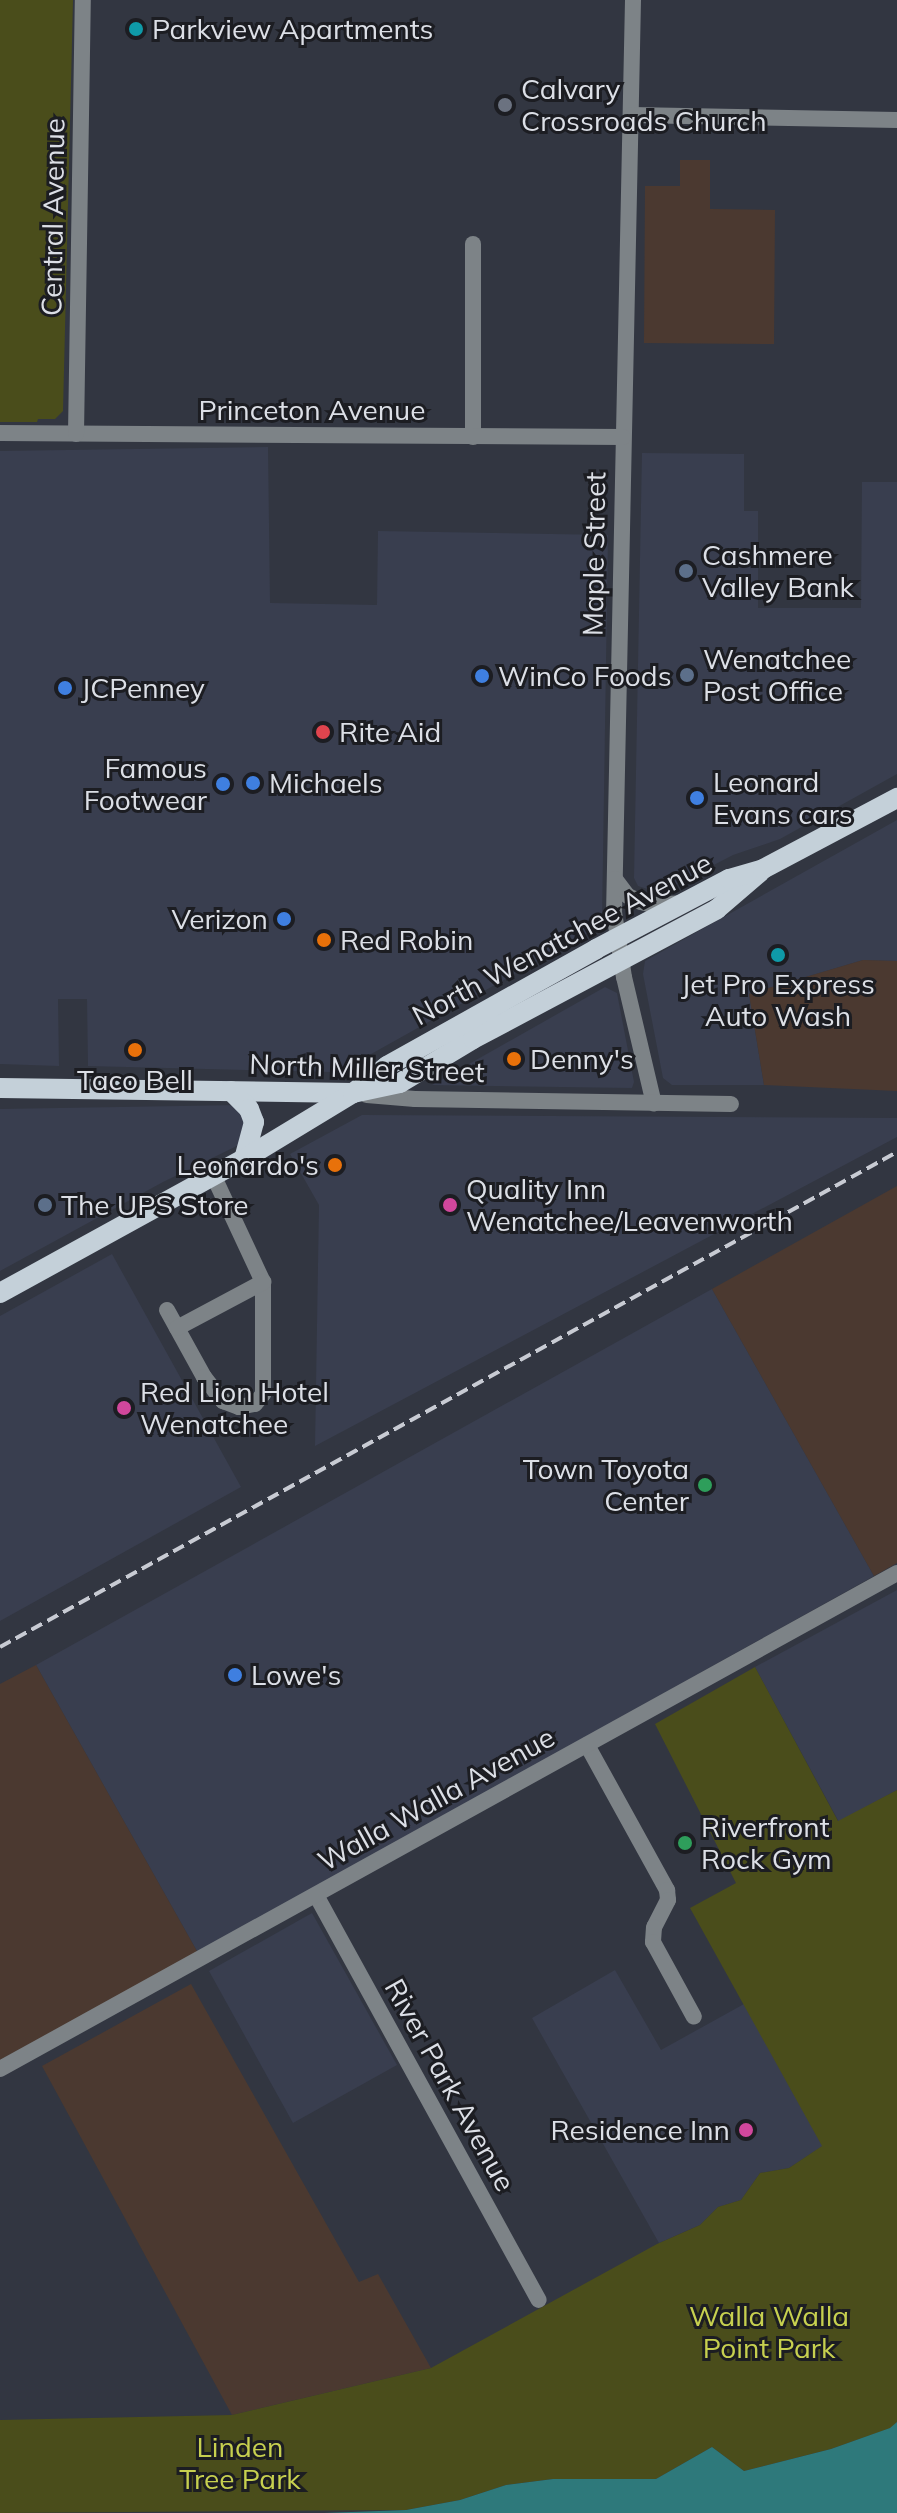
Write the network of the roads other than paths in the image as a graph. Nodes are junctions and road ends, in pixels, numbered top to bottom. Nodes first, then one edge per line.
1 (83, 0) edge
2 (633, 0) edge
3 (632, 115) junction
4 (897, 120) edge
5 (473, 244) dead end
6 (0, 433) edge
7 (76, 434) junction
8 (473, 437) junction
9 (623, 437) junction
10 (897, 798) edge
11 (763, 869) junction
12 (615, 879) junction
13 (686, 902) junction
14 (620, 950) junction
15 (0, 1088) edge
16 (231, 1091) junction
17 (353, 1093) junction
18 (654, 1104) junction
19 (731, 1104) dead end
20 (244, 1159) junction
21 (213, 1175) junction
22 (263, 1282) junction
23 (0, 1293) edge
24 (167, 1310) dead end
25 (177, 1328) junction
26 (897, 1573) edge
27 (587, 1745) junction
28 (316, 1895) junction
29 (694, 2017) dead end
30 (0, 2069) edge
31 (539, 2300) dead end

1 - 7 street, Central Avenue
2 - 3 street, Maple Street
3 - 4 street
3 - 9 street, Maple Street
5 - 8 street
6 - 7 street, Princeton Avenue
7 - 8 street, Princeton Avenue
8 - 9 street, Princeton Avenue
9 - 12 street, Maple Street
10 - 11 main road, North Wenatchee Avenue
11 - 13 main road, North Wenatchee Avenue
11 - 14 main road, North Wenatchee Avenue
12 - 13 street
12 - 14 street, Maple Street
13 - 14 main road, North Wenatchee Avenue
14 - 17 main road, North Wenatchee Avenue
14 - 18 street, Maple Street
15 - 16 main road, North Miller Street
16 - 17 main road, North Miller Street
16 - 20 main road
17 - 18 street, North Miller Street
17 - 20 main road, North Wenatchee Avenue
18 - 19 street, North Miller Street
20 - 21 main road, North Wenatchee Avenue
21 - 22 street
21 - 23 main road, North Wenatchee Avenue
22 - 25 street
22 - 25 street
24 - 25 street
26 - 27 street, Walla Walla Avenue
27 - 28 street, Walla Walla Avenue
27 - 29 street
28 - 30 street, Walla Walla Avenue
28 - 31 street, River Park Avenue

